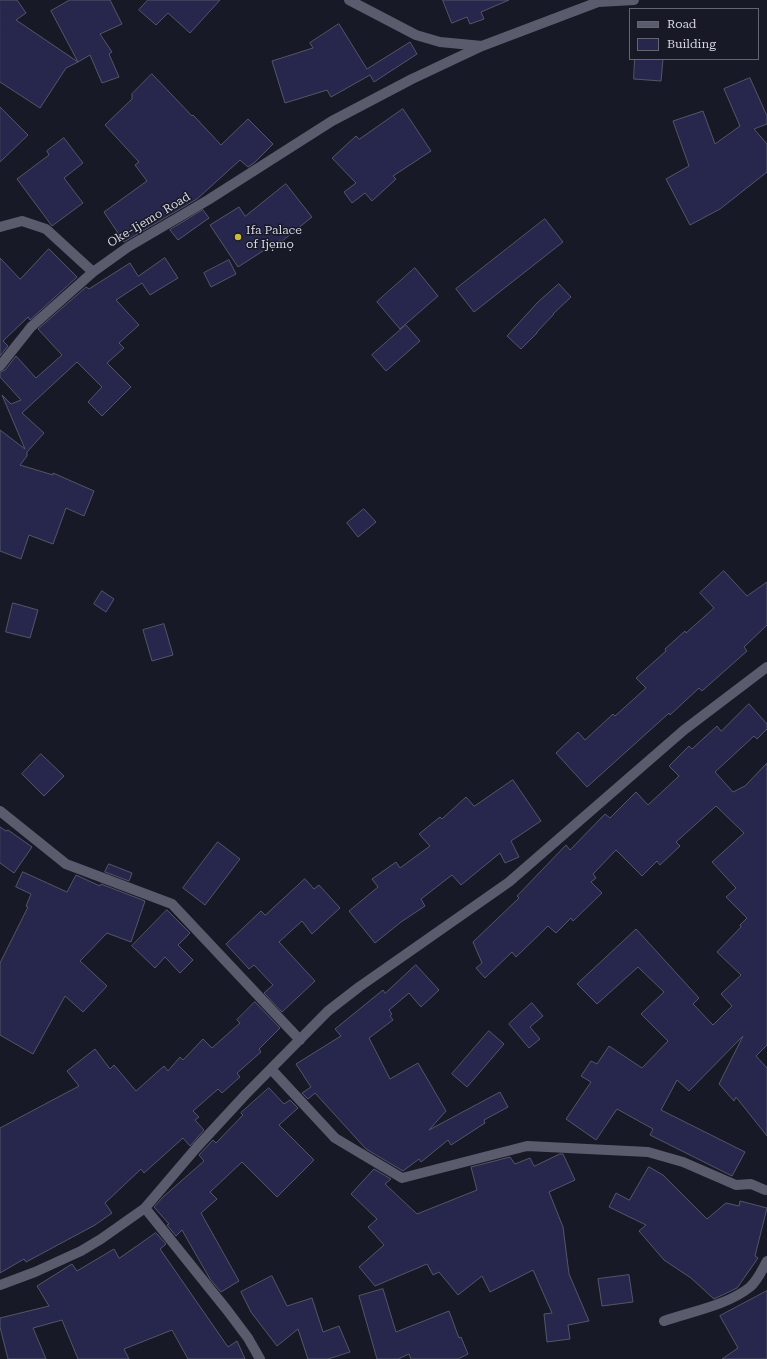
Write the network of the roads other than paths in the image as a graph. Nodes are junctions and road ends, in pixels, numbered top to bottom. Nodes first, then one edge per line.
1 (348, 0) edge
2 (634, 0) edge
3 (482, 46) junction
4 (0, 227) edge
5 (93, 272) junction
6 (0, 366) edge
7 (767, 667) edge
8 (0, 811) edge
9 (300, 1040) junction
10 (271, 1069) junction
11 (765, 1190) dead end
12 (145, 1208) junction
13 (767, 1261) edge
14 (0, 1285) edge
15 (664, 1321) dead end
16 (260, 1359) edge

1 - 3 street
2 - 3 street, Oke-Ijemo Road
3 - 5 street, Oke-Ijemo Road
4 - 5 street
5 - 6 street, Oke-Ijemo Road
7 - 9 street
8 - 9 street
9 - 10 street
10 - 11 street
10 - 12 street
12 - 14 street
12 - 16 street
13 - 15 street

